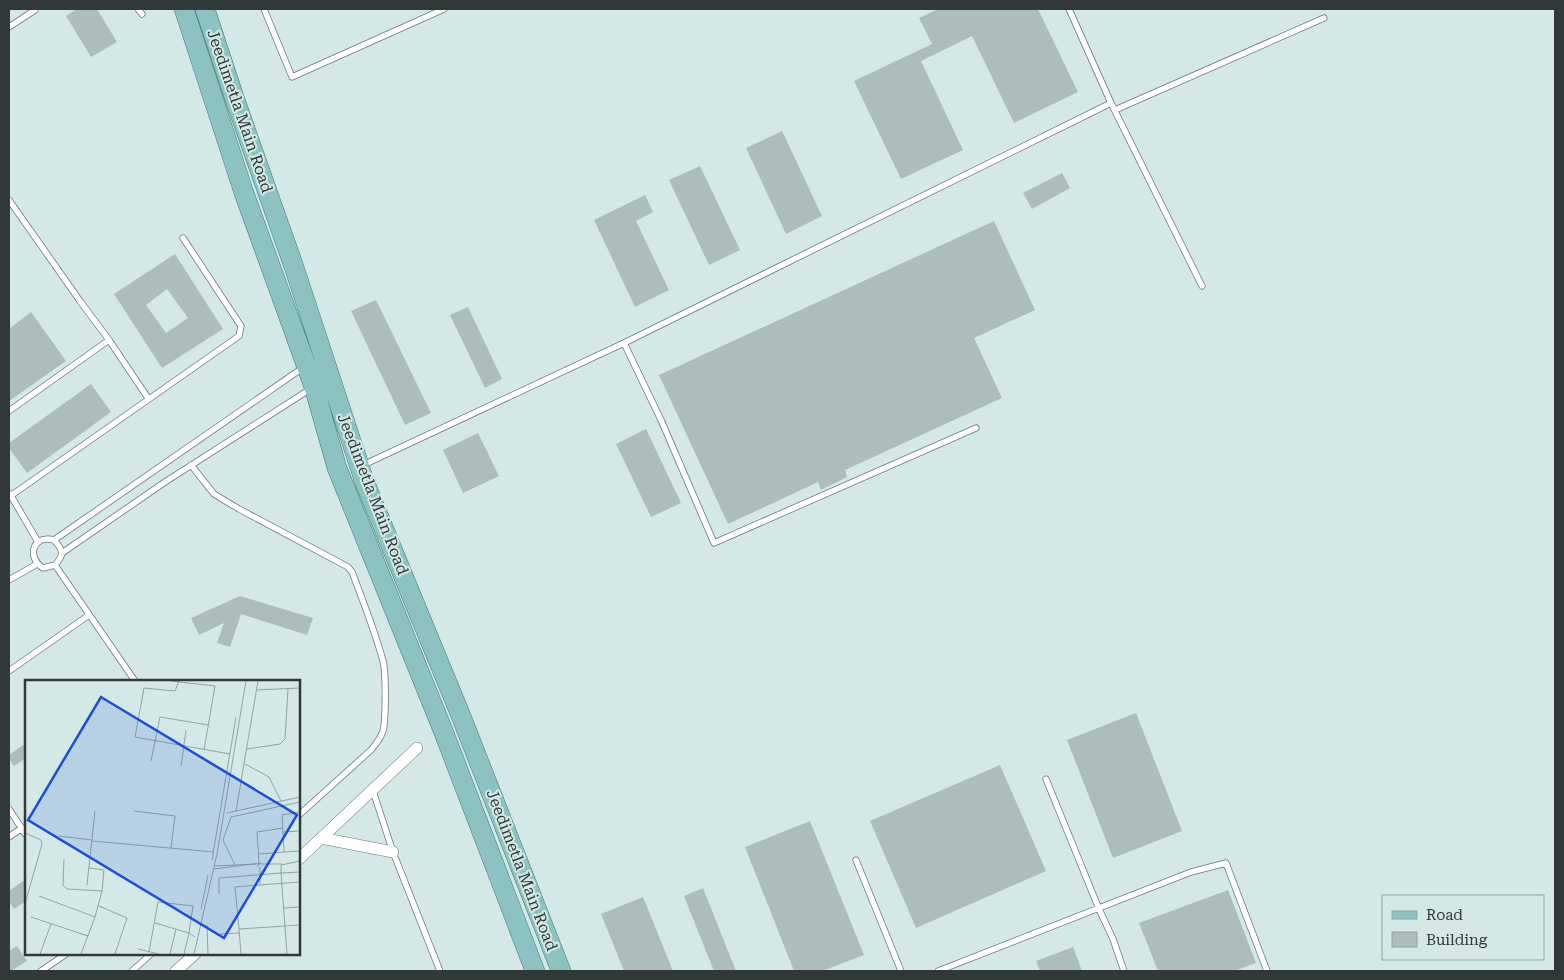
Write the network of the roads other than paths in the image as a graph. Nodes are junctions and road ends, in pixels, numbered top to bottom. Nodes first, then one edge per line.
1 (184, 9) edge
2 (205, 9) edge
3 (264, 9) edge
4 (444, 9) edge
5 (1069, 9) edge
6 (35, 10) dead end
7 (1324, 18) dead end
8 (9, 26) edge
9 (229, 83) junction
10 (210, 90) junction
11 (1111, 103) junction
12 (1115, 110) junction
13 (9, 200) edge
14 (183, 238) dead end
15 (1202, 286) dead end
16 (109, 340) junction
17 (624, 343) junction
18 (306, 365) junction
19 (314, 386) junction
20 (148, 398) junction
21 (9, 411) edge
22 (976, 428) dead end
23 (192, 465) junction
24 (360, 466) junction
25 (9, 495) edge
26 (54, 540) junction
27 (38, 542) junction
28 (62, 553) junction
29 (37, 564) junction
30 (56, 565) junction
31 (9, 580) edge
32 (89, 615) junction
33 (9, 671) edge
34 (134, 680) edge
35 (418, 748) dead end
36 (1046, 779) dead end
37 (372, 790) junction
38 (9, 809) edge
39 (300, 814) edge
40 (22, 828) junction
41 (25, 833) edge
42 (9, 837) edge
43 (321, 838) junction
44 (393, 852) junction
45 (300, 858) edge
46 (856, 860) dead end
47 (1099, 909) junction
48 (65, 955) edge
49 (150, 955) edge
50 (193, 955) edge
51 (41, 971) edge
52 (132, 971) edge
53 (176, 971) edge
54 (440, 971) edge
55 (535, 971) edge
56 (561, 971) edge
57 (901, 971) edge
58 (938, 971) edge
59 (1124, 971) edge
60 (1267, 971) edge

1 - 10 main road, Jeedimetla Main Road
2 - 9 main road, Jeedimetla Main Road
3 - 4 lane
5 - 11 lane
6 - 8 lane
7 - 12 lane
9 - 10 main road
9 - 24 main road, Jeedimetla Main Road
10 - 18 main road, Jeedimetla Main Road
11 - 12 lane
11 - 17 lane
12 - 15 lane
13 - 16 lane
14 - 20 lane
16 - 20 lane
16 - 21 lane
17 - 22 lane
17 - 24 lane
18 - 19 main road, Jeedimetla Main Road
18 - 26 lane
19 - 23 lane
19 - 55 main road, Jeedimetla Main Road
20 - 25 lane
23 - 28 lane
23 - 39 lane
24 - 56 main road, Jeedimetla Main Road
25 - 27 lane
26 - 27 lane
26 - 28 lane
27 - 29 lane
28 - 30 lane
29 - 30 lane
29 - 31 lane
30 - 32 lane
32 - 33 lane
32 - 34 lane
35 - 37 street
36 - 47 lane
37 - 43 street
37 - 44 lane
38 - 40 lane
40 - 41 lane
40 - 42 lane
43 - 44 street
43 - 45 street
44 - 54 lane
46 - 57 lane
47 - 58 lane
47 - 59 lane
47 - 60 lane
48 - 51 lane
49 - 52 lane
50 - 53 street

